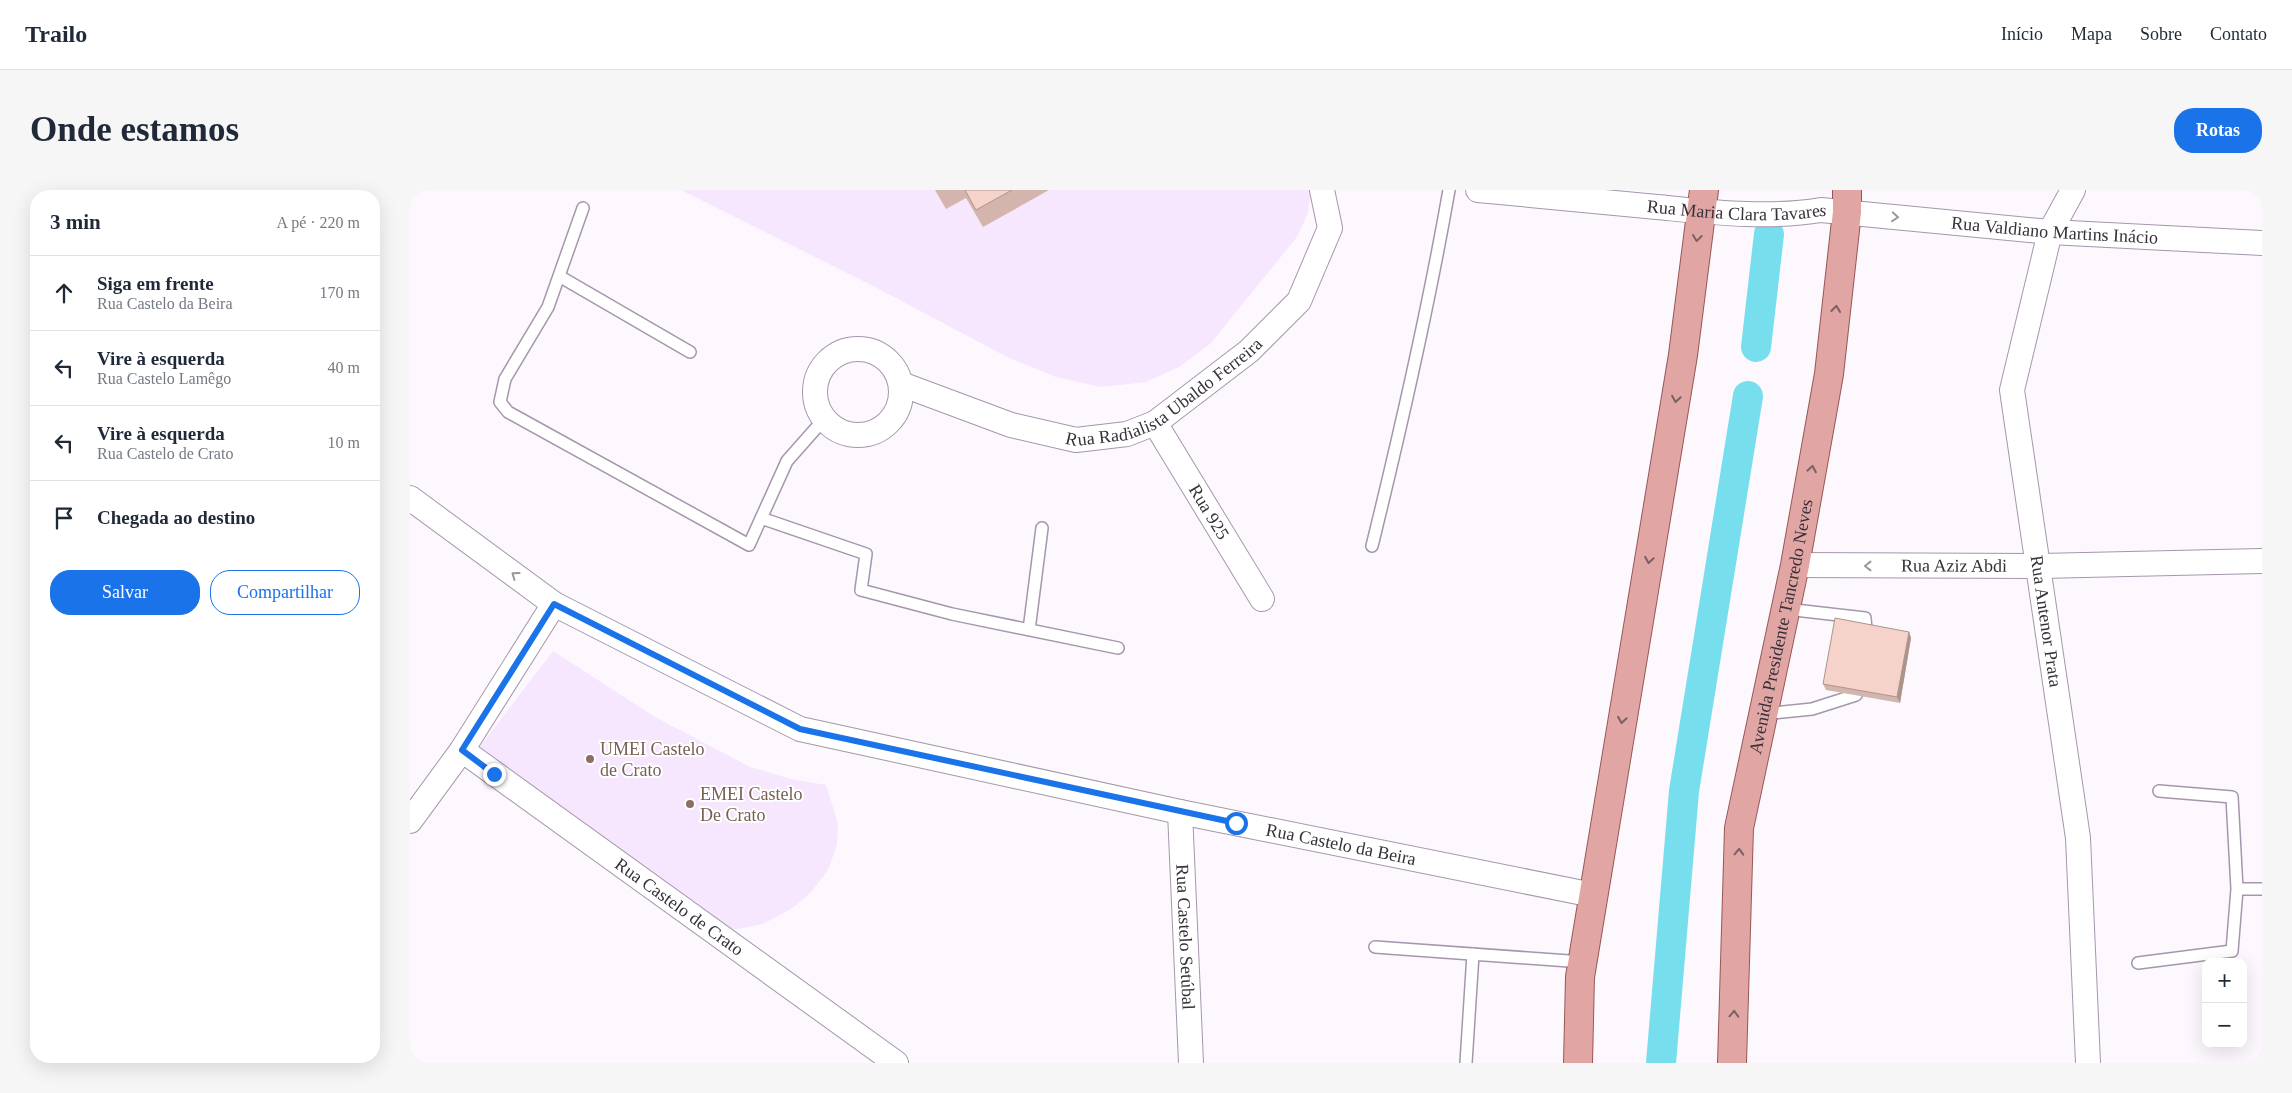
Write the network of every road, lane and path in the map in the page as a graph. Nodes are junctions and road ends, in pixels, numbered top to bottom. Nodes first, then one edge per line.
1 (1322, 190) edge
2 (1449, 190) edge
3 (1478, 190) edge
4 (2073, 190) edge
5 (1702, 200) edge
6 (1847, 201) edge
7 (583, 208) dead end
8 (2050, 232) junction
9 (2262, 243) edge
10 (559, 276) junction
11 (690, 352) dead end
12 (901, 384) junction
13 (825, 418) junction
14 (1155, 423) junction
15 (410, 498) edge
16 (761, 518) junction
17 (1042, 528) dead end
18 (1372, 546) dead end
19 (2262, 561) edge
20 (1795, 565) junction
21 (2040, 566) junction
22 (1262, 600) dead end
23 (554, 604) junction
24 (1786, 609) junction
25 (1029, 630) junction
26 (1866, 630) edge
27 (1118, 648) dead end
28 (1856, 695) edge
29 (1764, 714) junction
30 (462, 750) junction
31 (2158, 791) dead end
32 (1180, 812) junction
33 (410, 821) edge
34 (2237, 889) junction
35 (2262, 889) edge
36 (1593, 895) junction
37 (1375, 947) dead end
38 (1473, 954) junction
39 (1583, 962) junction
40 (2138, 963) dead end
41 (896, 1063) edge
42 (1191, 1063) edge
43 (1466, 1063) edge
44 (1578, 1063) edge
45 (1732, 1063) edge
46 (2088, 1063) edge

1 - 14 street, Rua Radialista Ubaldo Ferreira
2 - 18 lane
3 - 5 street, Rua Maria Clara Tavares
4 - 8 street, Rua Antenor Prata
5 - 6 street, Rua Maria Clara Tavares
5 -> 36 main road
6 -> 8 street, Rua Valdiano Martins Inácio
20 -> 6 main road, Avenida Presidente Tancredo Neves
7 - 10 lane
8 - 9 street, Rua Valdiano Martins Inácio
8 - 21 street, Rua Antenor Prata
10 - 11 lane
10 - 16 lane
12 - 13 street
12 - 13 street
12 - 14 street, Rua Radialista Ubaldo Ferreira
13 - 16 lane
14 - 22 street, Rua 925
23 -> 15 street, Rua Castelo da Beira
16 - 25 lane
17 - 25 lane
19 - 21 street, Rua Aziz Abdi
21 -> 20 street, Rua Aziz Abdi
20 - 24 main road, Avenida Presidente Tancredo Neves
21 - 46 street, Rua Antenor Prata
23 - 30 street
23 - 32 street, Rua Castelo da Beira
24 - 26 lane
24 - 29 main road, Avenida Presidente Tancredo Neves
25 - 27 lane
28 - 29 lane
45 -> 29 main road, Avenida Presidente Tancredo Neves
30 - 33 street
30 - 41 street, Rua Castelo de Crato
31 - 34 lane
32 - 36 street, Rua Castelo da Beira
32 - 42 street, Rua Castelo Setúbal
34 - 35 lane
34 - 40 lane
36 - 39 main road
37 - 38 lane
38 - 39 lane
38 - 43 lane
39 - 44 main road

